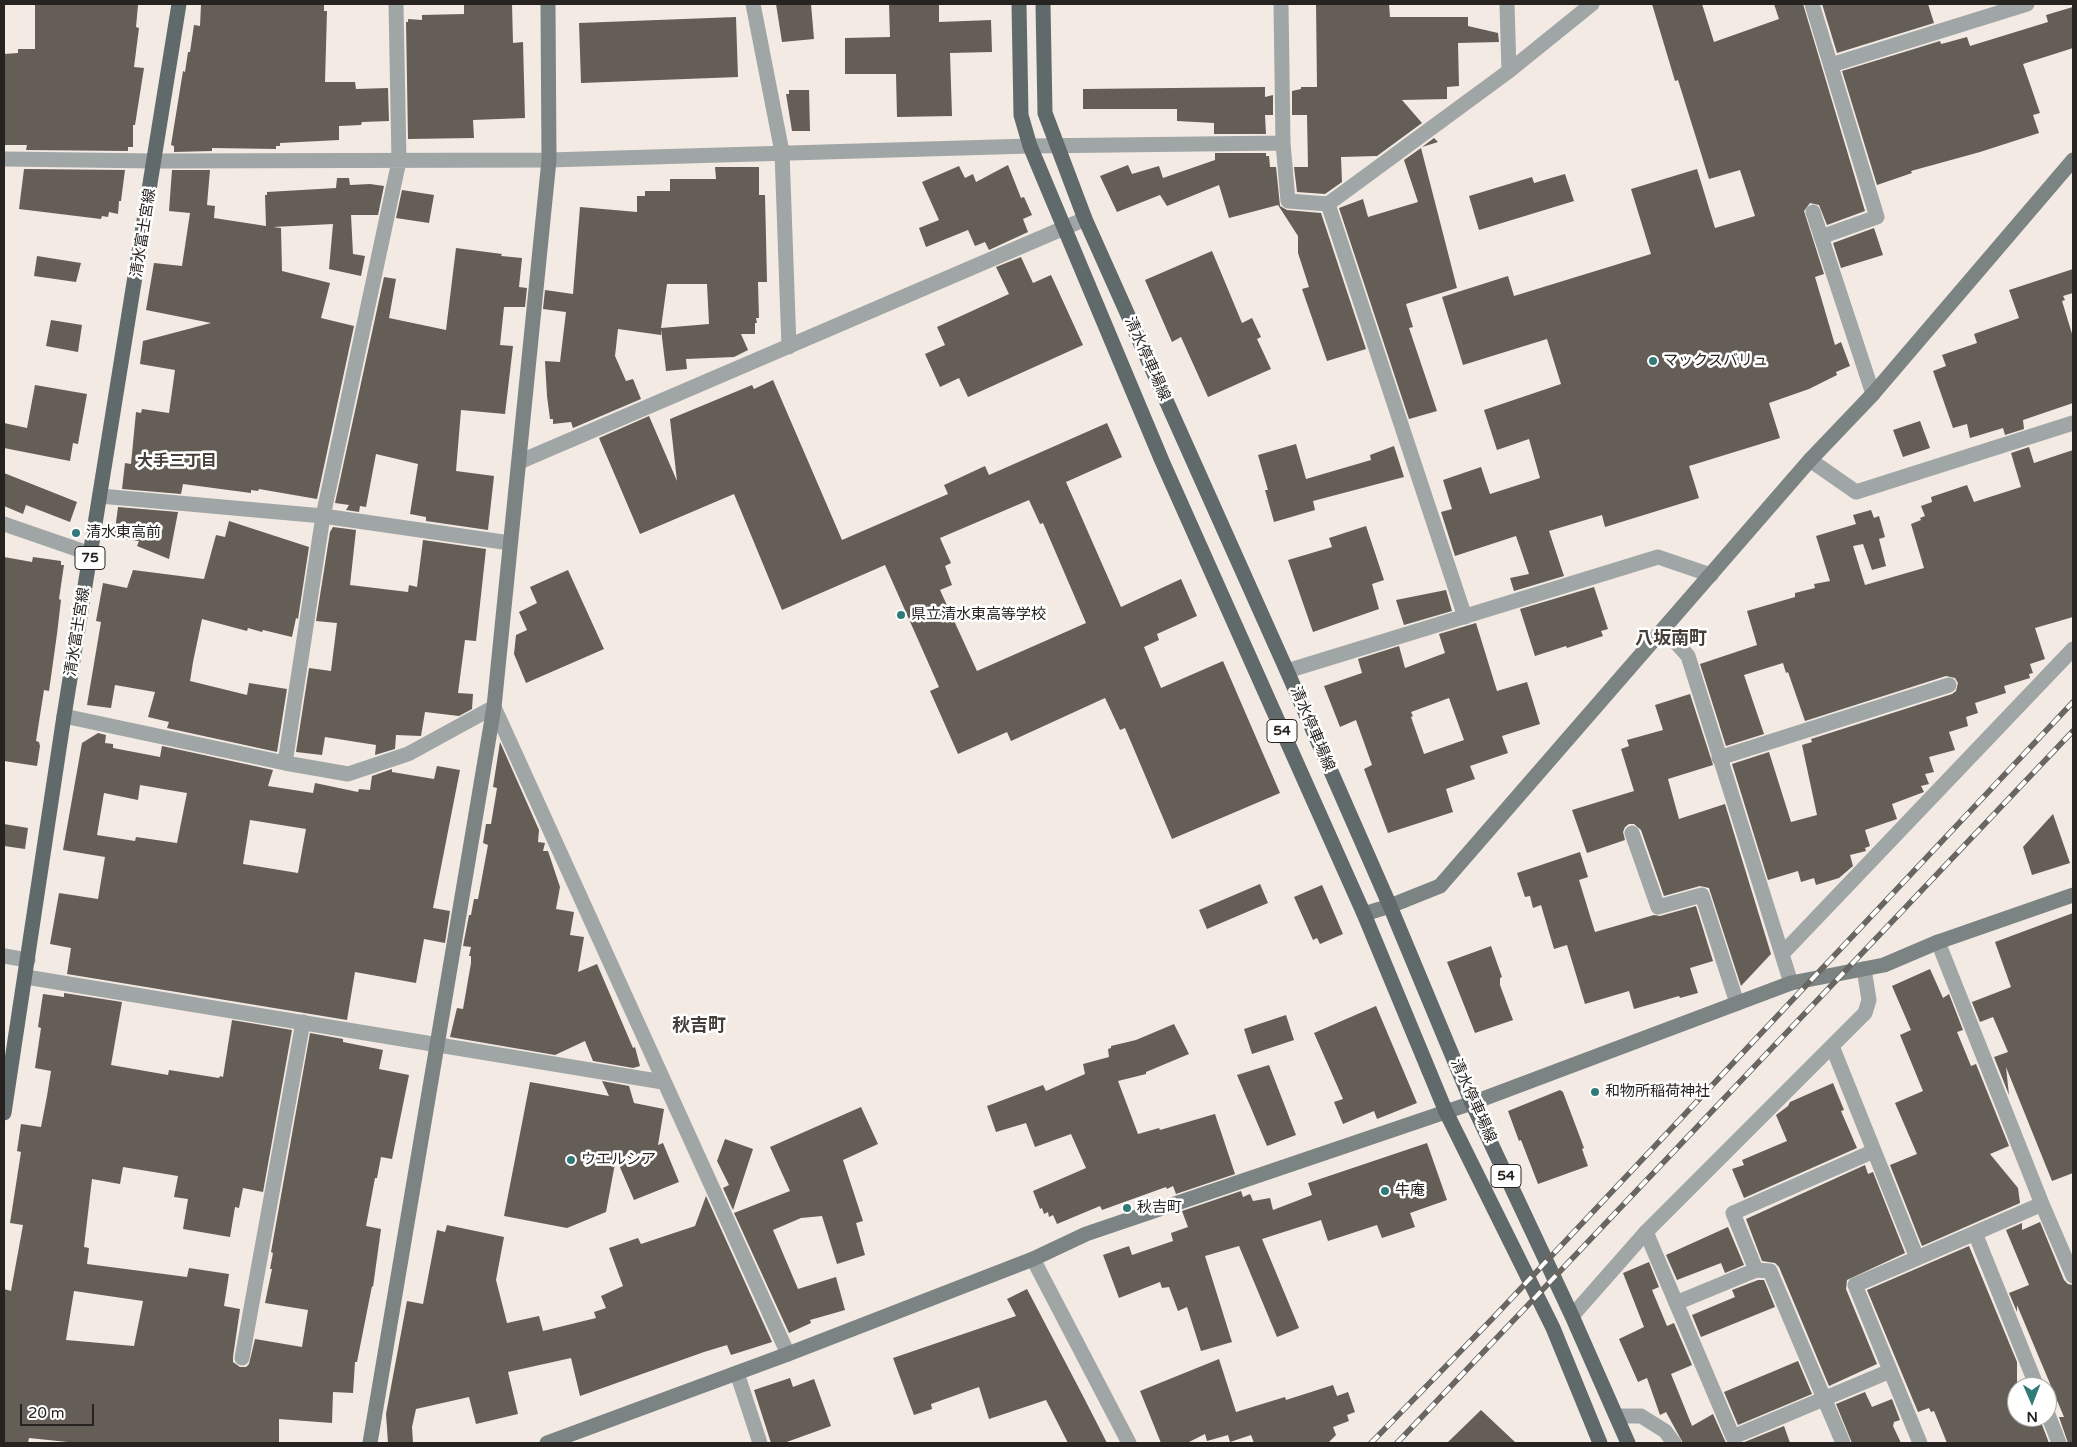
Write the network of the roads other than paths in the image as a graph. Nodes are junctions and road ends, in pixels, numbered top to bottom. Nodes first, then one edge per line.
1 (179, 4) edge
2 (396, 4) edge
3 (548, 4) edge
4 (753, 4) edge
5 (1019, 4) edge
6 (1043, 4) edge
7 (1281, 4) edge
8 (1506, 4) edge
9 (1592, 4) edge
10 (1812, 4) edge
11 (2027, 4) edge
12 (1831, 65) junction
13 (1509, 71) junction
14 (1283, 143) junction
15 (1030, 146) junction
16 (1056, 146) junction
17 (782, 152) junction
18 (4, 159) edge
19 (549, 160) junction
20 (2073, 160) edge
21 (155, 161) junction
22 (399, 161) junction
23 (1328, 204) junction
24 (1813, 212) dead end
25 (1085, 219) junction
26 (1064, 229) junction
27 (1821, 236) junction
28 (789, 347) junction
29 (1872, 394) junction
30 (2073, 423) edge
31 (1810, 460) junction
32 (519, 462) junction
33 (100, 496) junction
34 (323, 516) junction
35 (4, 524) edge
36 (510, 543) junction
37 (91, 554) junction
38 (1711, 575) junction
39 (1465, 618) junction
40 (1664, 629) junction
41 (2073, 649) edge
42 (1287, 671) junction
43 (1949, 685) dead end
44 (494, 707) junction
45 (64, 716) junction
46 (1719, 758) junction
47 (284, 763) junction
48 (1632, 833) dead end
49 (2073, 895) edge
50 (1390, 906) junction
51 (1364, 914) junction
52 (1938, 942) junction
53 (1782, 954) junction
54 (4, 956) edge
55 (28, 960) junction
56 (1864, 969) junction
57 (26, 977) junction
58 (1791, 983) junction
59 (1737, 1003) junction
60 (303, 1022) junction
61 (437, 1044) junction
62 (1832, 1046) junction
63 (664, 1082) junction
64 (1472, 1103) junction
65 (1446, 1112) junction
66 (4, 1113) edge
67 (1874, 1151) junction
68 (2042, 1204) junction
69 (1646, 1232) junction
70 (1975, 1233) junction
71 (1917, 1258) junction
72 (1032, 1260) junction
73 (1756, 1270) junction
74 (2073, 1276) edge
75 (1676, 1303) junction
76 (1572, 1316) junction
77 (788, 1354) junction
78 (242, 1358) dead end
79 (1890, 1371) junction
80 (737, 1373) junction
81 (2033, 1377) edge
82 (1824, 1400) junction
83 (1617, 1416) junction
84 (2053, 1427) edge
85 (370, 1443) edge
86 (546, 1443) edge
87 (760, 1443) edge
88 (1129, 1443) edge
89 (1600, 1443) edge
90 (1628, 1443) edge
91 (1674, 1443) edge
92 (1843, 1443) edge
93 (1920, 1443) edge
94 (2059, 1443) edge

1 - 21 main road, 清水富士宮線 / 75
2 - 22 street
3 - 19 street
4 - 17 street
5 - 15 main road, 清水停車場線 / 54
6 - 16 main road, 清水停車場線 / 54
7 - 14 street
8 - 13 street
9 - 13 street
10 - 12 street
11 - 12 street
12 - 27 street
13 - 23 street
14 - 16 street
14 - 23 street
15 - 16 street
15 - 17 street
15 - 26 main road, 清水停車場線 / 54
16 - 25 main road, 清水停車場線 / 54
17 - 19 street
17 - 28 street
18 - 21 street
19 - 22 street
19 - 32 street
20 - 29 street
21 - 22 street
21 - 33 main road, 清水富士宮線 / 75
22 - 34 street
23 - 39 street
24 - 27 street
25 - 26 street
25 - 42 main road, 清水停車場線 / 54
26 - 28 street
26 - 51 main road, 清水停車場線 / 54
27 - 29 street
28 - 32 street
29 - 31 street
30 - 31 street
31 - 38 street
32 - 36 street
33 - 34 street
33 - 37 main road, 清水富士宮線 / 75
34 - 36 street
34 - 47 street
35 - 37 street
36 - 44 street
37 - 45 main road, 清水富士宮線 / 75
38 - 39 street
38 - 40 street
39 - 42 street
40 - 46 street
40 - 50 street
41 - 53 street
42 - 50 main road, 清水停車場線 / 54
43 - 46 street
44 - 47 street
44 - 61 street
44 - 63 street
45 - 47 street
45 - 55 main road, 清水富士宮線 / 75
46 - 53 street
48 - 59 street
49 - 52 street
50 - 51 street
50 - 64 main road, 清水停車場線 / 54
51 - 65 main road, 清水停車場線 / 54
52 - 56 street
52 - 68 street
53 - 58 street
54 - 55 street
55 - 57 main road, 清水富士宮線 / 75
56 - 58 street
56 - 62 street
57 - 60 street
57 - 66 main road, 清水富士宮線 / 75
58 - 59 street
59 - 64 street
60 - 61 street
60 - 78 street
61 - 63 street
61 - 85 street
62 - 67 street
62 - 69 street
63 - 77 street
64 - 65 street
64 - 76 main road, 清水停車場線 / 54
65 - 72 street
65 - 89 main road, 清水停車場線 / 54
67 - 71 street
67 - 73 street
68 - 70 street
68 - 74 street
69 - 75 street
69 - 76 street
70 - 71 street
70 - 81 street
71 - 79 street
72 - 77 street
72 - 88 street
73 - 75 street
73 - 82 street
75 - 82 street
76 - 83 main road, 清水停車場線 / 54
77 - 80 street
79 - 82 street
79 - 93 street
80 - 86 street
80 - 87 street
82 - 92 street
83 - 90 main road, 清水停車場線 / 54
83 - 91 street
84 - 94 street

